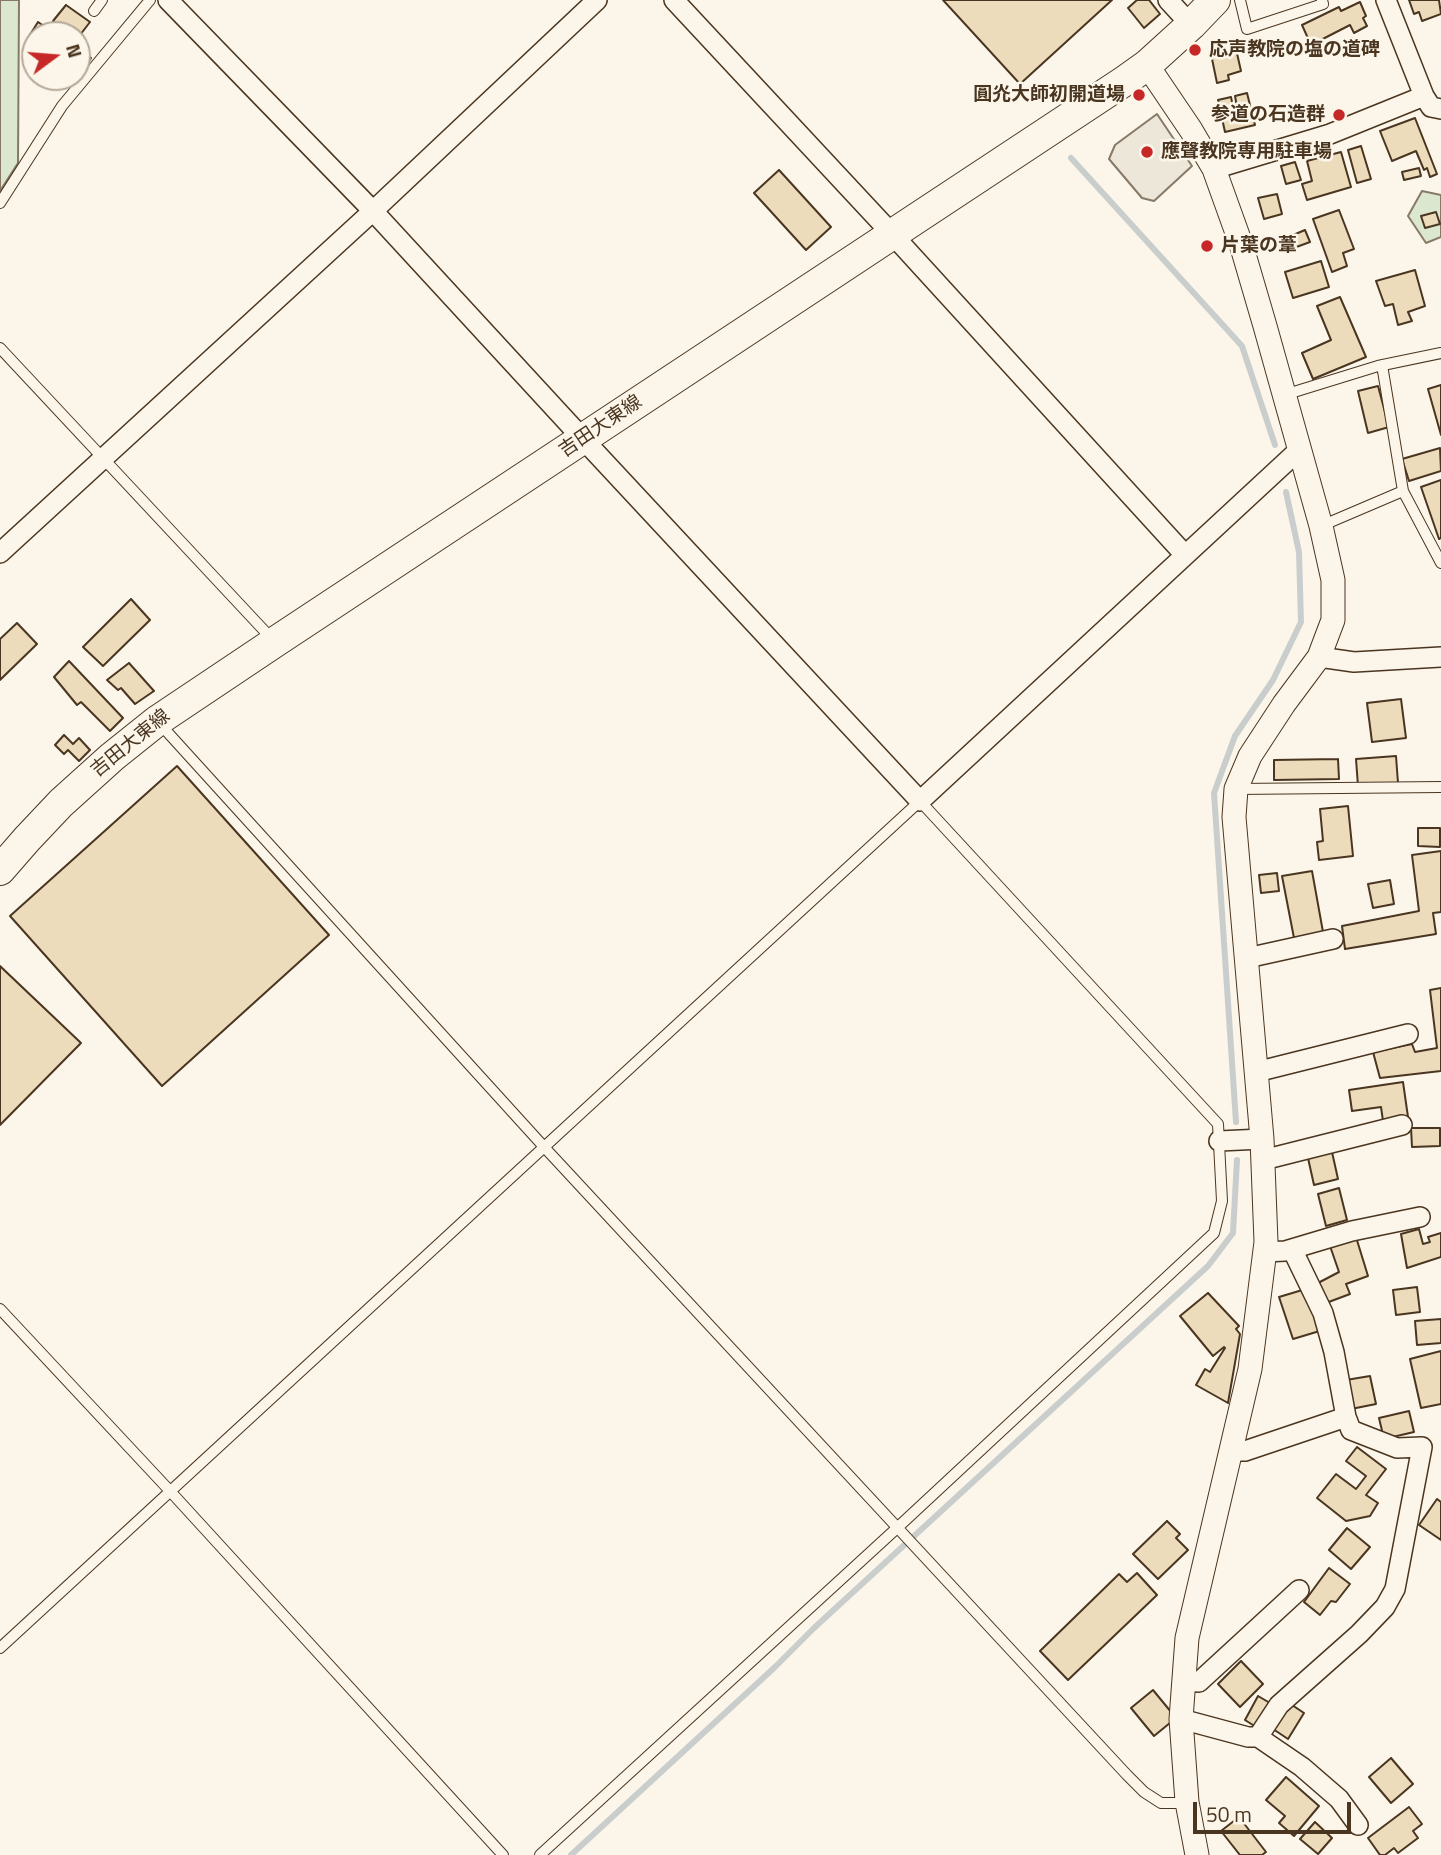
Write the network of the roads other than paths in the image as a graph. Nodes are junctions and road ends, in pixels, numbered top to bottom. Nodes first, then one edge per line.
1 (102, 0) edge
2 (150, 0) edge
3 (168, 0) edge
4 (597, 0) edge
5 (674, 0) edge
6 (1168, 0) edge
7 (1215, 0) edge
8 (1240, 0) edge
9 (1322, 0) edge
10 (1386, 0) edge
11 (93, 11) dead end
12 (1191, 25) junction
13 (1147, 65) junction
14 (1424, 96) junction
15 (1441, 109) edge
16 (1214, 169) junction
17 (0, 203) edge
18 (373, 211) junction
19 (892, 234) junction
20 (0, 348) edge
21 (1441, 353) edge
22 (1382, 365) junction
23 (1284, 395) junction
24 (583, 439) junction
25 (1300, 449) junction
26 (104, 458) junction
27 (1403, 491) junction
28 (1321, 526) junction
29 (0, 553) edge
30 (1185, 555) junction
31 (1441, 564) edge
32 (275, 642) junction
33 (1319, 657) junction
34 (1441, 657) edge
35 (158, 722) junction
36 (1441, 787) edge
37 (1236, 789) junction
38 (920, 801) junction
39 (0, 870) edge
40 (1332, 939) dead end
41 (1247, 957) junction
42 (1408, 1034) dead end
43 (1256, 1072) junction
44 (1402, 1125) dead end
45 (1219, 1141) junction
46 (545, 1148) junction
47 (1263, 1149) junction
48 (1420, 1217) dead end
49 (1292, 1249) junction
50 (1265, 1252) junction
51 (0, 1309) edge
52 (1346, 1417) junction
53 (1232, 1451) junction
54 (170, 1491) junction
55 (900, 1531) junction
56 (1298, 1590) dead end
57 (0, 1648) edge
58 (1183, 1681) junction
59 (1181, 1719) junction
60 (1258, 1737) junction
61 (1187, 1802) junction
62 (1358, 1825) dead end
63 (503, 1855) edge
64 (540, 1855) edge
65 (1197, 1855) edge

1 - 11 lane
2 - 17 lane
3 - 18 street
4 - 18 street
5 - 19 street
6 - 12 street
7 - 12 main road, 吉田大東線
8 - 9 lane
10 - 14 street
12 - 13 main road, 吉田大東線
13 - 16 street
13 - 19 main road, 吉田大東線
14 - 15 street
14 - 16 street
16 - 23 street
18 - 24 street
18 - 26 street
19 - 24 main road, 吉田大東線
19 - 30 street
20 - 26 lane
21 - 22 lane
22 - 23 lane
22 - 27 lane
23 - 25 street
24 - 32 main road, 吉田大東線
24 - 38 street
25 - 28 street
25 - 30 street
26 - 29 street
26 - 32 lane
27 - 28 lane
27 - 31 lane
28 - 33 street
30 - 38 street
32 - 35 main road, 吉田大東線
33 - 34 street
33 - 37 street
35 - 39 main road, 吉田大東線
35 - 46 lane
36 - 37 lane
37 - 41 street
38 - 45 lane
38 - 46 lane
40 - 41 street
41 - 43 street
42 - 43 street
43 - 47 street
44 - 47 street
45 - 47 street
45 - 55 lane
46 - 54 lane
46 - 55 lane
47 - 50 street
48 - 49 street
49 - 50 street
49 - 52 street
50 - 53 street
51 - 54 lane
52 - 53 street
52 - 60 street
53 - 58 street
54 - 57 lane
54 - 63 lane
55 - 61 lane
55 - 64 lane
56 - 58 street
58 - 59 street
59 - 60 street
59 - 61 street
60 - 62 street
61 - 65 street

